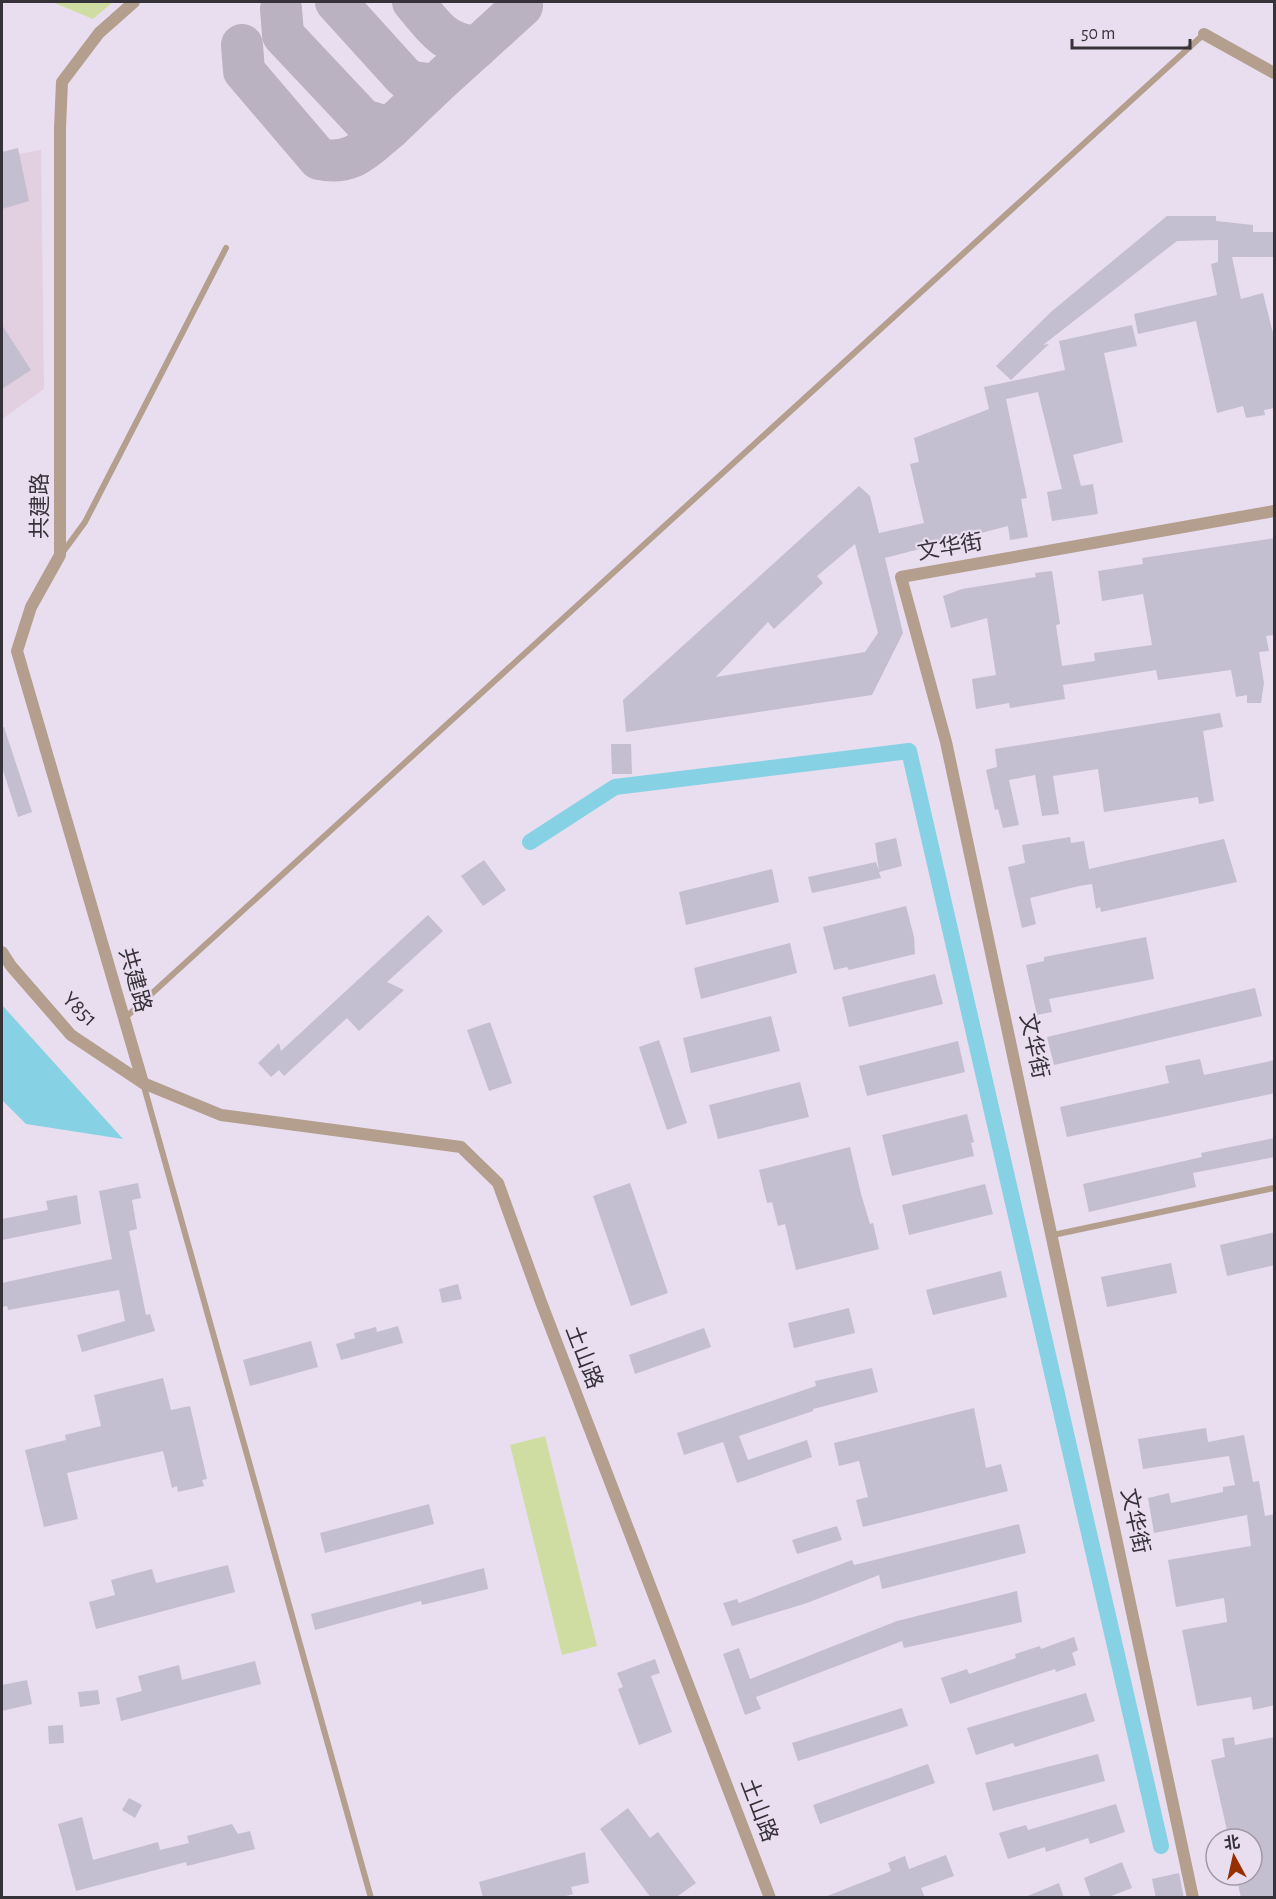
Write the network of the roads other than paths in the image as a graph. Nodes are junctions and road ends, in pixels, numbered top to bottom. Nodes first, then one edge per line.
1 (134, 2) edge
2 (1204, 34) joint
3 (1275, 73) edge
4 (226, 248) dead end
5 (1275, 511) edge
6 (60, 555) junction
7 (2, 951) edge
8 (125, 1018) junction
9 (143, 1083) junction
10 (1275, 1188) edge
11 (1053, 1234) junction
12 (371, 1898) edge
13 (770, 1898) edge
14 (1193, 1898) edge

1 - 6 street, 共建路
2 - 3 street
2 - 8 lane
4 - 6 lane
5 - 11 street, 文华街
6 - 8 street, 共建路
7 - 9 street, Y851
8 - 9 street, 共建路
9 - 12 lane
9 - 13 street, 土山路
10 - 11 lane
11 - 14 street, 文华街

